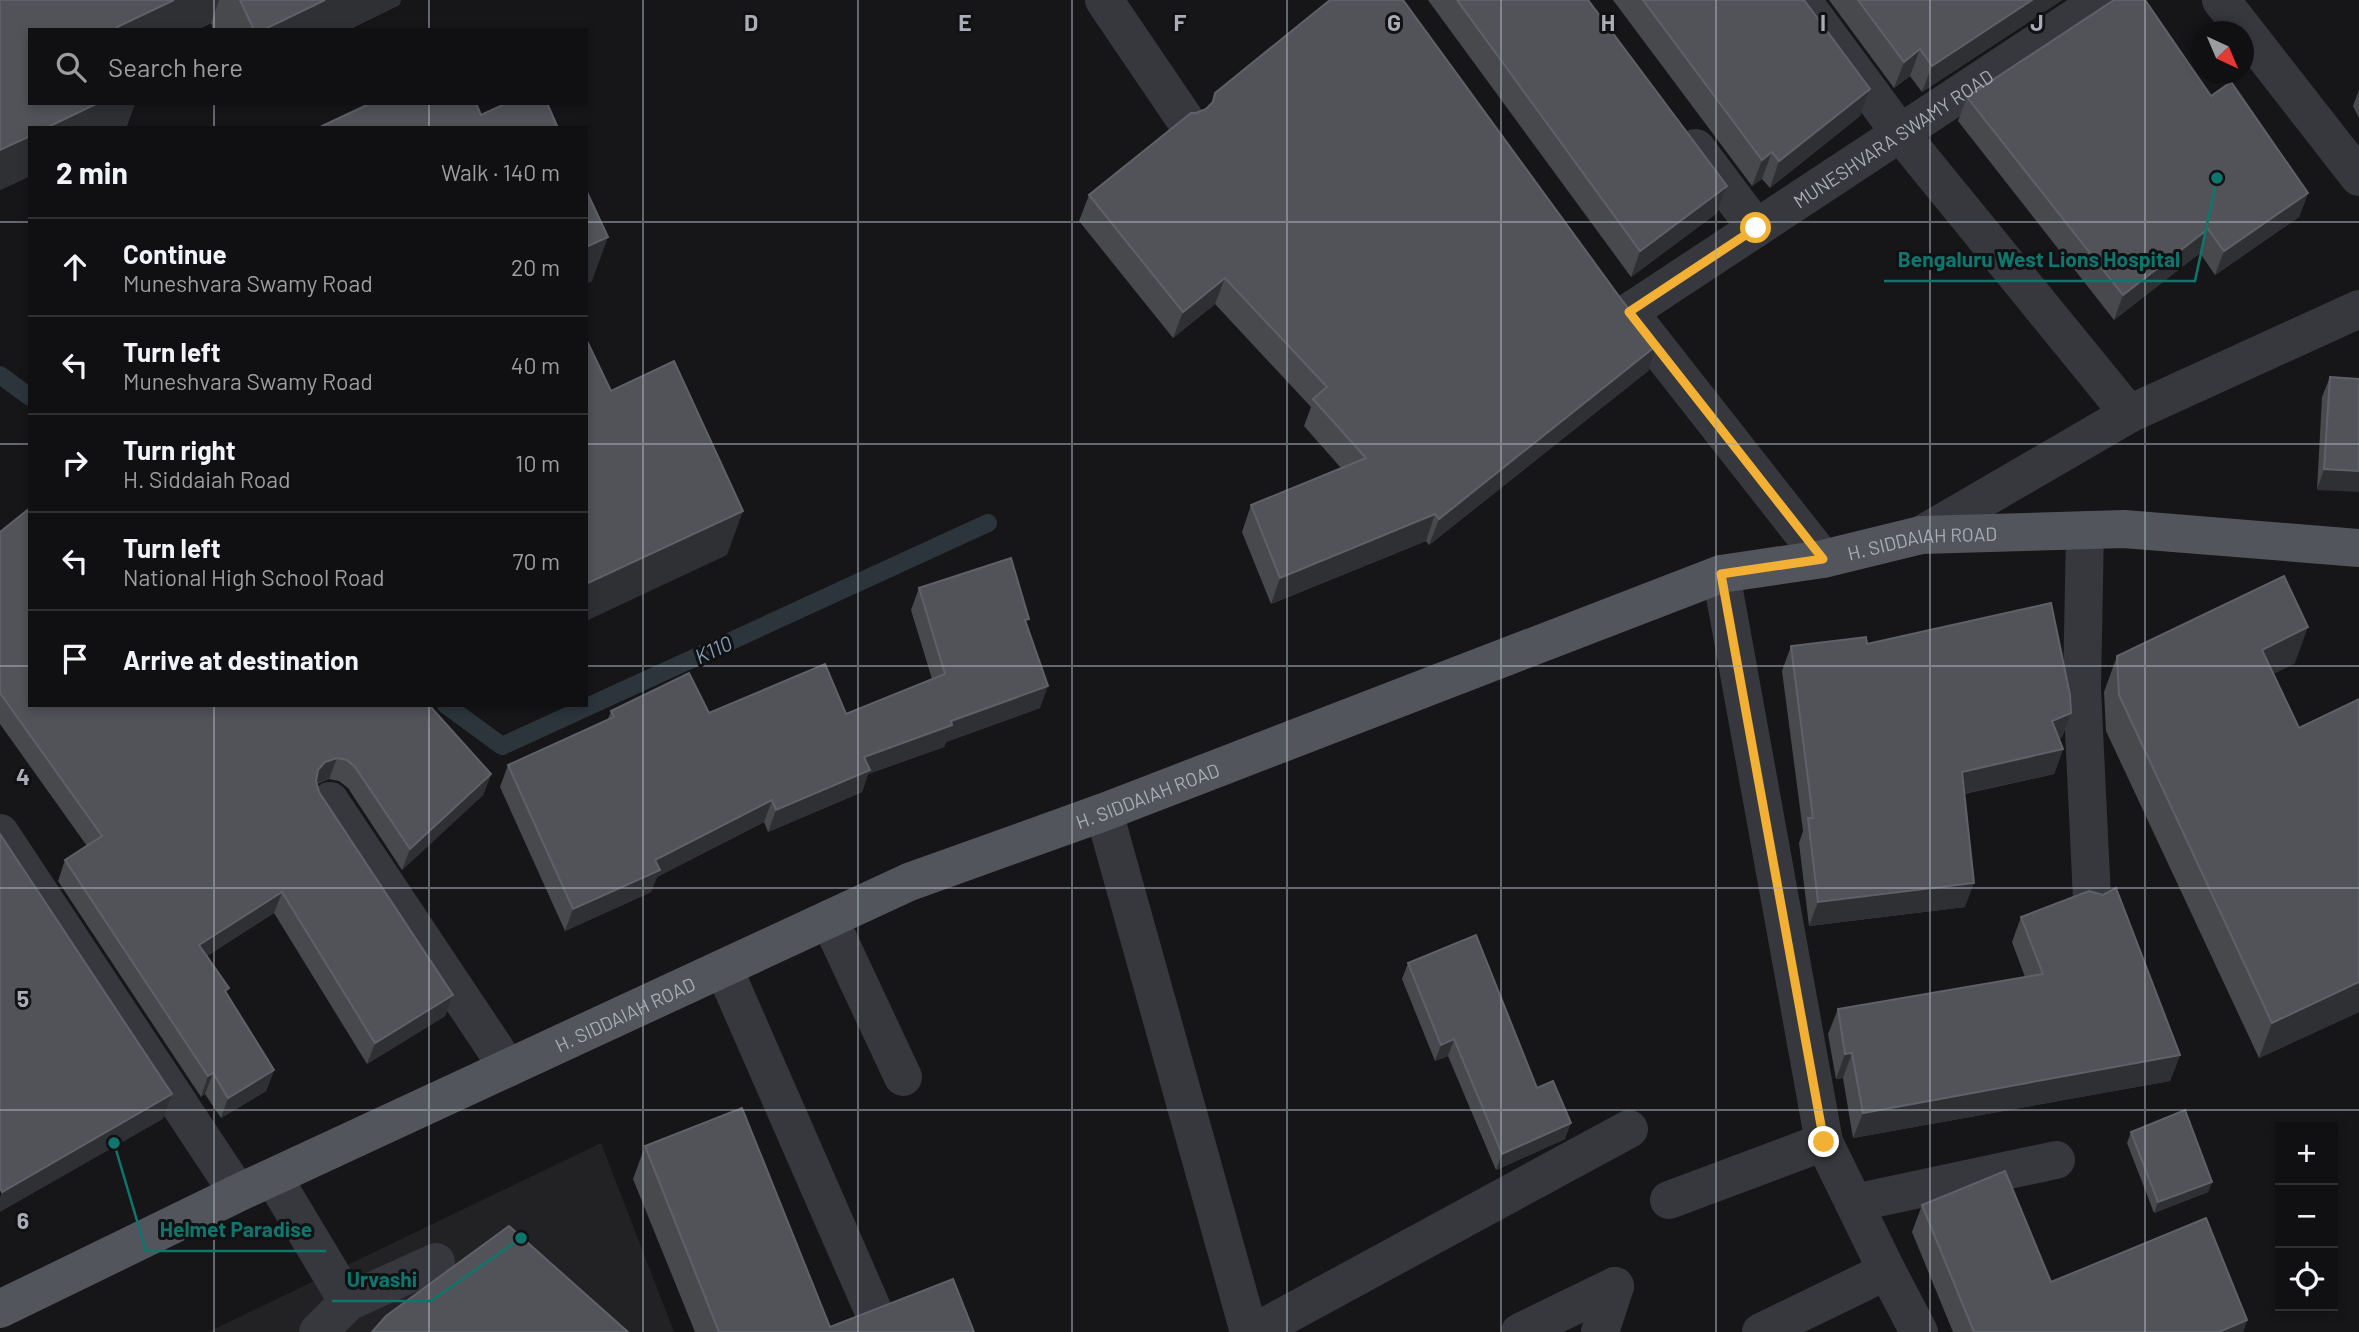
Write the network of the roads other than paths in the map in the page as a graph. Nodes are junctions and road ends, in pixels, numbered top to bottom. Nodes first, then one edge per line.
1 (1104, 0) edge
2 (1802, 0) edge
3 (2102, 0) edge
4 (2221, 0) edge
5 (1184, 118) edge
6 (1675, 119) edge
7 (1900, 133) junction
8 (2359, 177) edge
9 (1756, 228) junction
10 (2359, 309) edge
11 (2129, 415) junction
12 (2085, 530) junction
13 (1921, 536) junction
14 (2359, 548) edge
15 (1823, 559) junction
16 (1721, 574) junction
17 (330, 801) dead end
18 (1104, 812) junction
19 (0, 833) edge
20 (2092, 899) edge
21 (829, 919) junction
22 (724, 969) junction
23 (508, 1068) junction
24 (903, 1077) dead end
25 (1629, 1129) dead end
26 (1824, 1142) junction
27 (2056, 1160) dead end
28 (274, 1177) junction
29 (238, 1193) junction
30 (1669, 1200) dead end
31 (1854, 1203) junction
32 (436, 1262) dead end
33 (1886, 1271) junction
34 (348, 1302) junction
35 (0, 1310) edge
36 (873, 1310) edge
37 (318, 1332) edge
38 (1249, 1332) edge
39 (1255, 1332) edge
40 (1520, 1332) edge
41 (1600, 1332) edge
42 (1760, 1332) edge
43 (1919, 1332) edge

1 - 5 street
2 - 7 street
3 - 7 street, MUNESHVARA SWAMY ROAD
4 - 8 street
6 - 9 street
7 - 9 street, MUNESHVARA SWAMY ROAD
7 - 11 street
9 - 15 street, MUNESHVARA SWAMY ROAD
10 - 11 street
11 - 13 street
12 - 13 main road, H. SIDDAIAH ROAD
12 - 14 main road, H. SIDDAIAH ROAD
12 - 20 street
13 - 15 main road, H. SIDDAIAH ROAD
15 - 16 main road, H. SIDDAIAH ROAD
16 - 18 main road, H. SIDDAIAH ROAD
16 - 26 street
17 - 23 street
18 - 21 main road, H. SIDDAIAH ROAD
18 - 38 street
19 - 29 street
21 - 22 main road, H. SIDDAIAH ROAD
21 - 24 street
22 - 23 main road, H. SIDDAIAH ROAD
22 - 36 street
23 - 28 main road, H. SIDDAIAH ROAD
25 - 39 street
26 - 30 street
26 - 31 street
27 - 31 street
28 - 29 main road, H. SIDDAIAH ROAD
28 - 34 street
29 - 35 main road, H. SIDDAIAH ROAD
31 - 33 street
32 - 34 street
33 - 42 street
33 - 43 street
34 - 37 street
40 - 41 street

